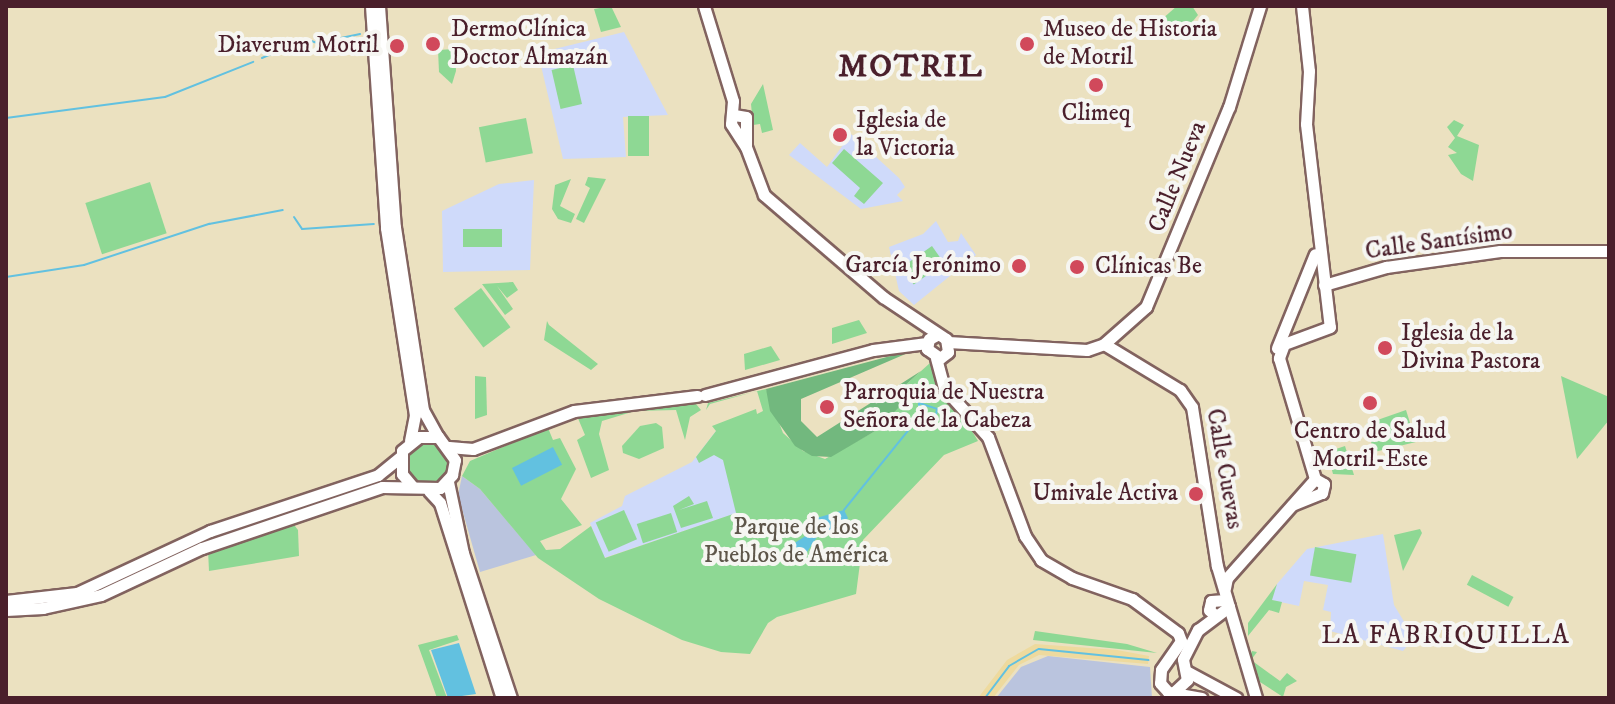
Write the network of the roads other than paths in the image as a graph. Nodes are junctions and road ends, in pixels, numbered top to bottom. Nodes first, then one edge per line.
1 (371, 6) edge
2 (379, 6) edge
3 (704, 6) edge
4 (1260, 6) edge
5 (1302, 6) edge
6 (1319, 219) junction
7 (1609, 251) edge
8 (1308, 277) junction
9 (1323, 282) junction
10 (1287, 323) junction
11 (1302, 336) junction
12 (931, 339) junction
13 (948, 342) junction
14 (1104, 344) junction
15 (1278, 356) junction
16 (936, 358) junction
17 (438, 437) junction
18 (410, 441) junction
19 (449, 447) junction
20 (473, 449) junction
21 (400, 457) junction
22 (455, 467) junction
23 (448, 482) junction
24 (413, 487) junction
25 (429, 491) junction
26 (1217, 566) junction
27 (1236, 567) junction
28 (1226, 600) junction
29 (6, 601) edge
30 (6, 610) edge
31 (1198, 630) junction
32 (1178, 633) junction
33 (1170, 663) junction
34 (1187, 670) junction
35 (1174, 692) junction
36 (502, 698) edge
37 (511, 698) edge
38 (1201, 698) edge
39 (1236, 698) edge
40 (1256, 698) edge

1 - 18 main road
2 - 17 main road
3 - 12 main road
4 - 14 main road, Calle Nueva
5 - 6 main road
6 - 8 main road
6 - 9 main road
7 - 9 main road, Calle Santísimo
8 - 9 main road
8 - 10 main road
9 - 11 main road
10 - 11 main road
10 - 15 main road
11 - 15 main road
12 - 13 main road
12 - 16 main road
12 - 20 main road
13 - 14 main road
13 - 16 main road
14 - 26 main road, Calle Cuevas
15 - 27 main road
16 - 32 main road
17 - 18 main road
17 - 19 main road
18 - 21 main road
19 - 20 main road
19 - 22 main road
20 - 22 main road
21 - 24 main road
21 - 29 main road
22 - 23 main road
23 - 25 main road
23 - 37 main road
24 - 25 main road
24 - 30 main road
25 - 36 main road
26 - 27 main road
26 - 28 main road, Calle Cuevas
27 - 28 main road
28 - 31 main road
28 - 40 main road, Calle Cuevas
31 - 32 main road
31 - 34 main road
32 - 33 main road
33 - 34 main road
33 - 35 main road
34 - 35 main road
34 - 39 main road
35 - 38 main road

